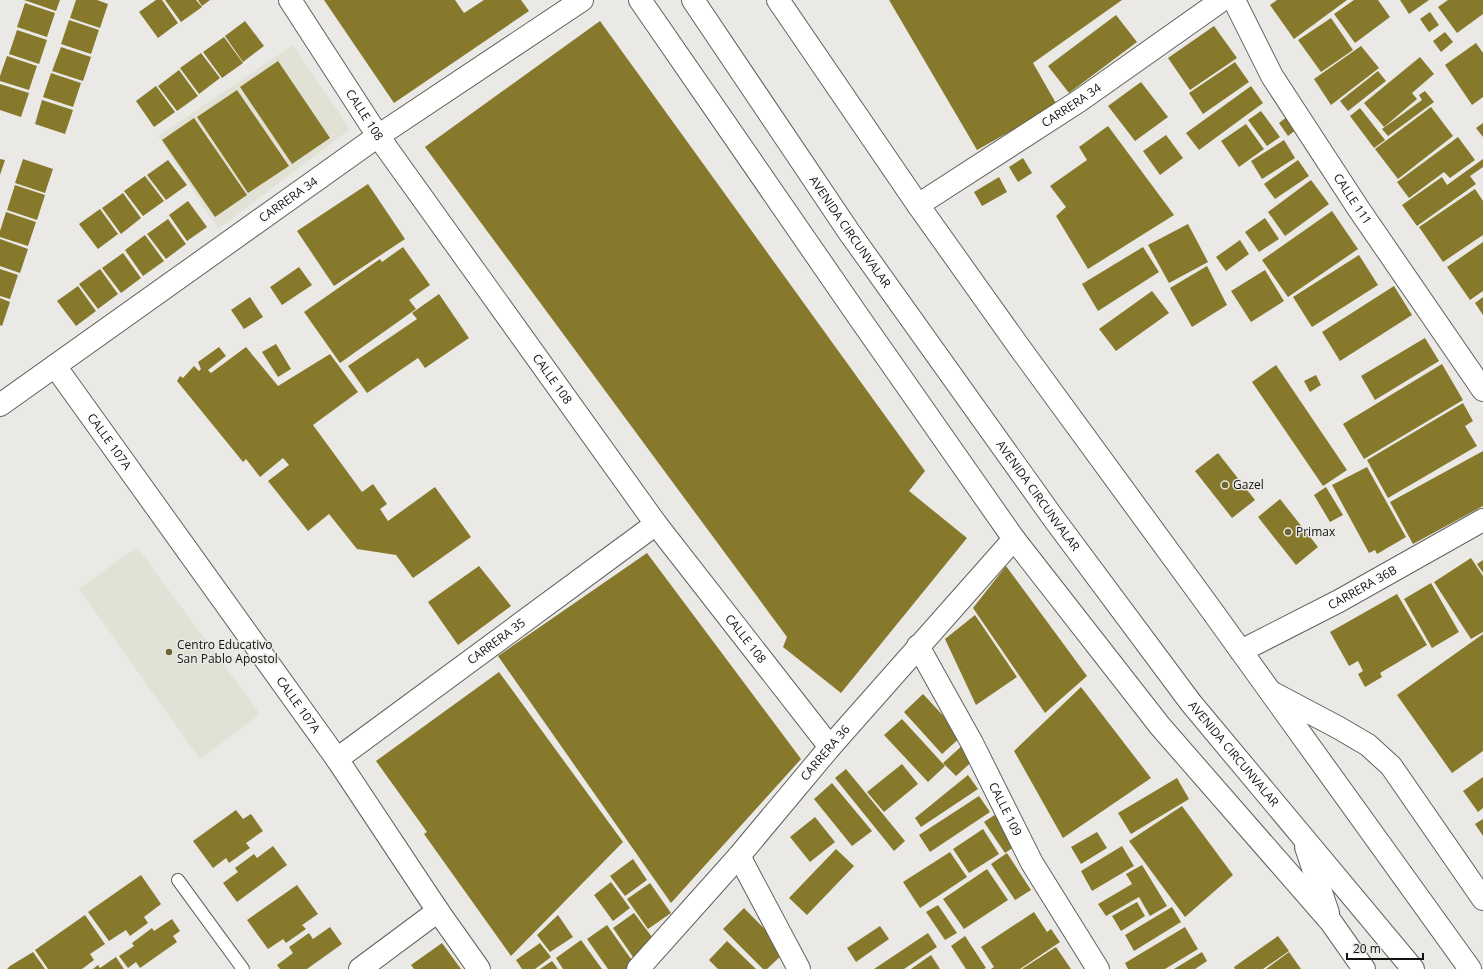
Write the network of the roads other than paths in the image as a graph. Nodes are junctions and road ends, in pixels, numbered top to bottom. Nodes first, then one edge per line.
1 (290, 0) edge
2 (582, 0) edge
3 (640, 0) edge
4 (694, 0) edge
5 (778, 0) edge
6 (1222, 0) edge
7 (1234, 0) edge
8 (378, 136) junction
9 (918, 205) junction
10 (55, 366) junction
11 (1483, 390) edge
12 (0, 405) edge
13 (1483, 520) edge
14 (656, 524) junction
15 (1014, 539) junction
16 (918, 646) junction
17 (1241, 651) junction
18 (1267, 690) junction
19 (830, 747) junction
20 (337, 759) junction
21 (1301, 834) junction
22 (738, 856) junction
23 (178, 880) dead end
24 (1481, 890) edge
25 (438, 911) junction
26 (1331, 922) junction
27 (1466, 964) edge
28 (243, 969) edge
29 (360, 969) edge
30 (479, 969) edge
31 (638, 969) edge
32 (799, 969) edge
33 (1098, 969) edge
34 (1364, 969) edge
35 (1413, 969) edge

1 - 8 main road, CALLE 108
2 - 8 main road, CARRERA 34
3 - 15 main road
4 - 21 main road, AVENIDA CIRCUNVALAR
5 - 9 main road
6 - 9 main road, CARRERA 34
7 - 11 main road, CALLE 111
8 - 10 main road, CARRERA 34
8 - 14 main road, CALLE 108
9 - 17 main road
10 - 12 main road, CARRERA 34
10 - 20 main road, CALLE 107A
13 - 17 main road, CARRERA 36B
14 - 19 main road, CALLE 108
14 - 20 main road, CARRERA 35
15 - 16 main road, CARRERA 36
15 - 26 main road
16 - 19 main road, CARRERA 36
16 - 33 main road, CALLE 109
17 - 18 main road
18 - 24 main road
18 - 27 main road
19 - 22 main road, CARRERA 36
20 - 25 main road, CALLE 107A
21 - 26 main road
21 - 35 main road, AVENIDA CIRCUNVALAR
22 - 31 main road, CARRERA 36
22 - 32 main road
23 - 28 lane
25 - 29 main road
25 - 30 main road, CALLE 107A
26 - 34 main road

